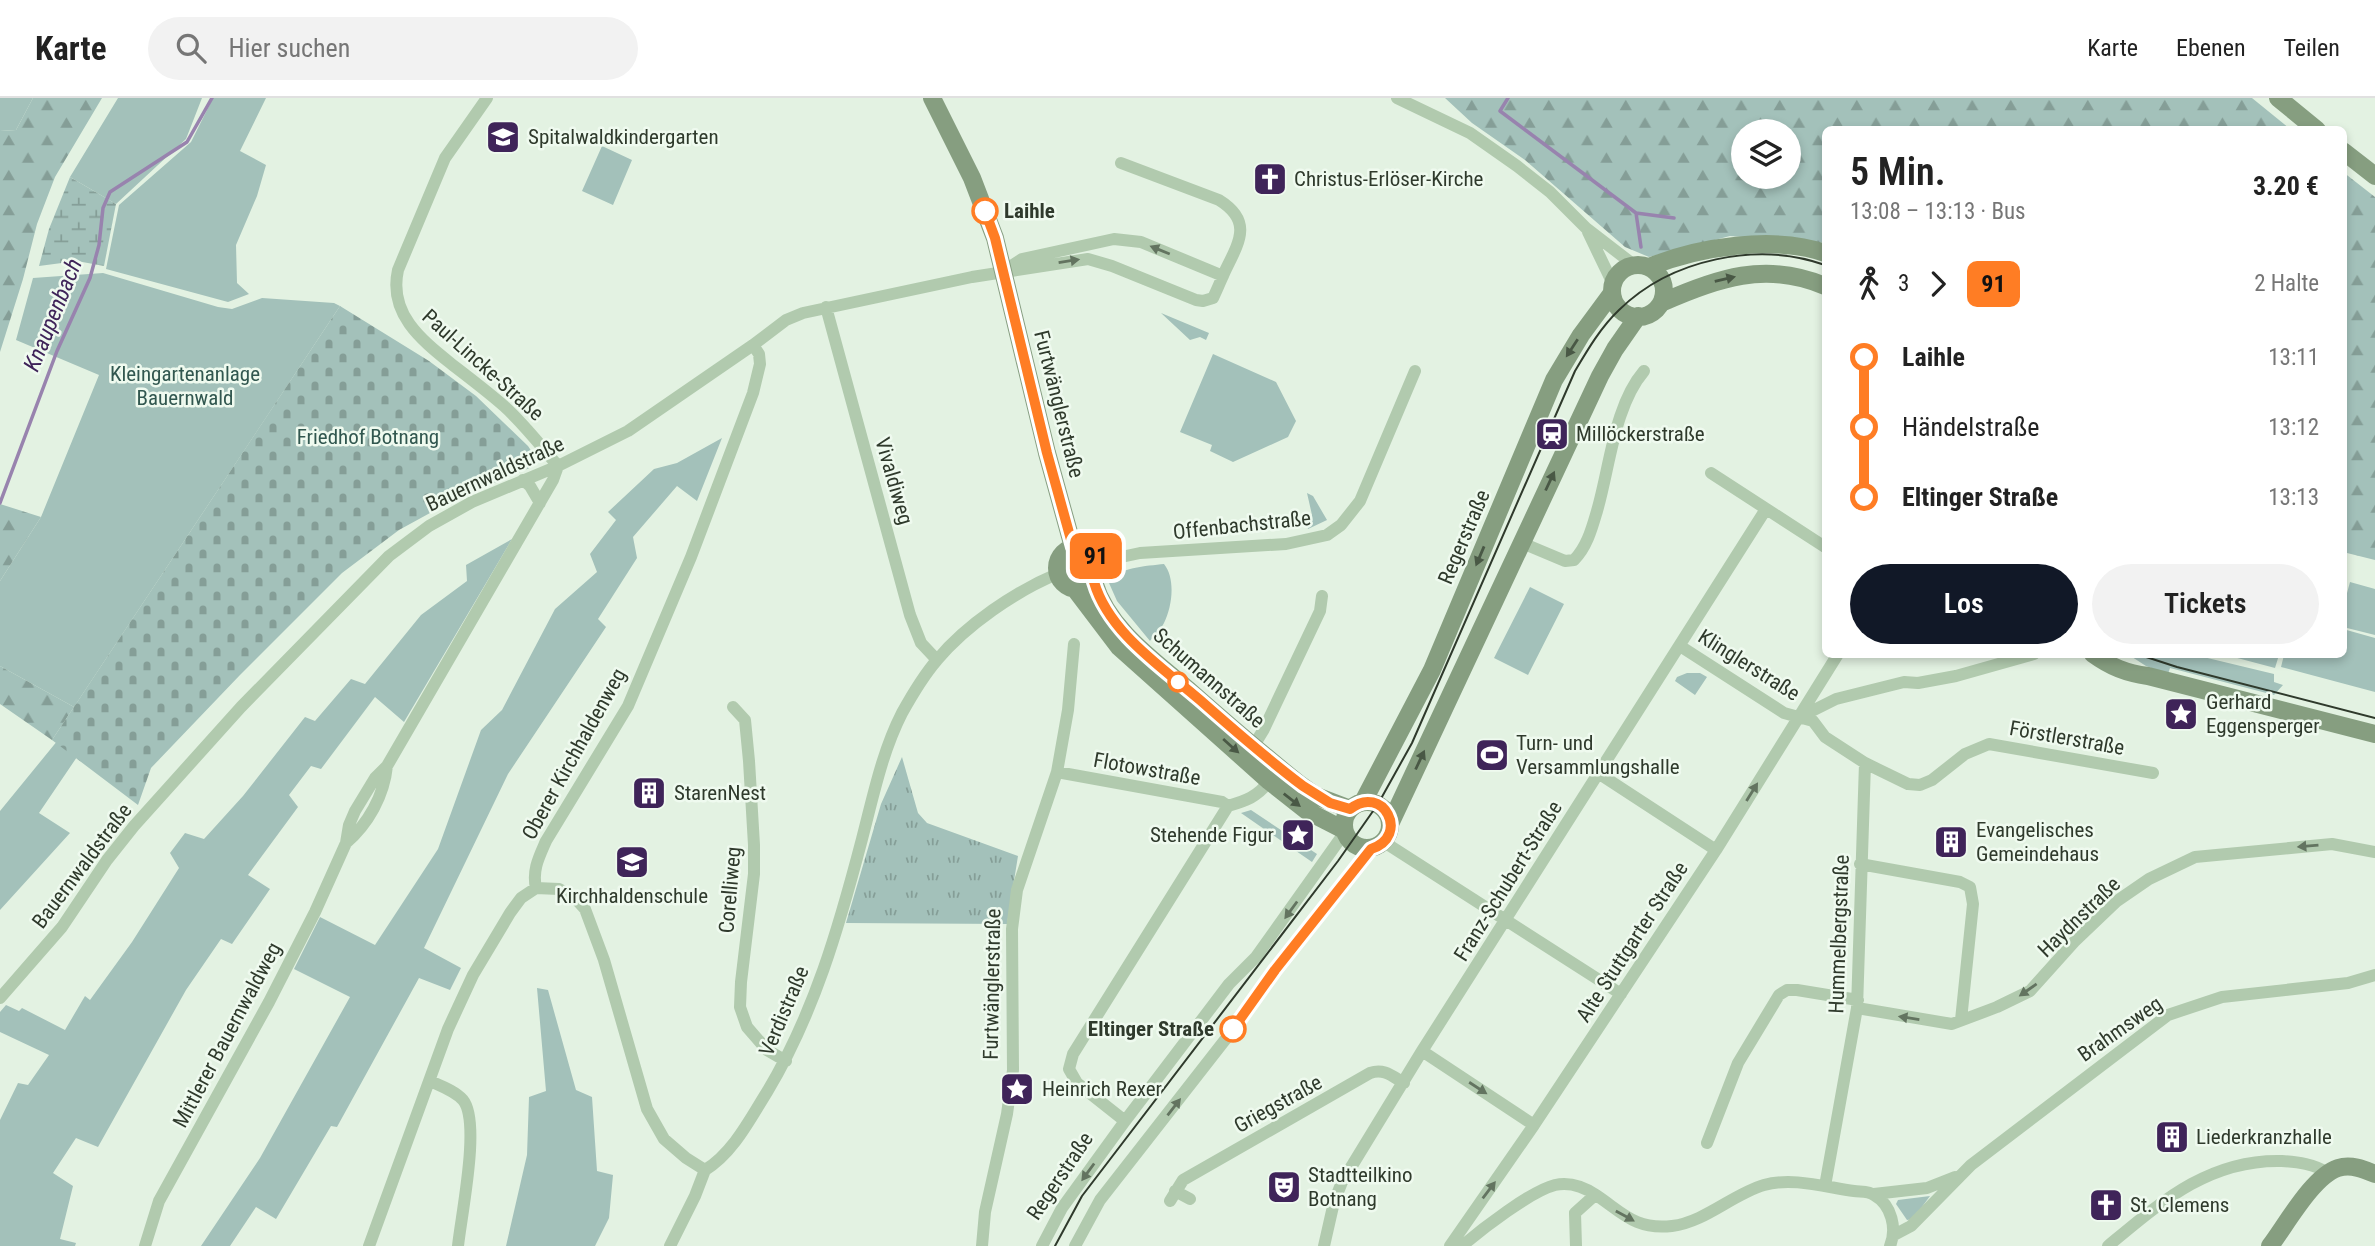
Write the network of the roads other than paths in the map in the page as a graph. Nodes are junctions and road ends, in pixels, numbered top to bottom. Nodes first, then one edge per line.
1 (487, 98) edge
2 (922, 98) edge
3 (932, 98) edge
4 (1397, 98) edge
5 (2278, 98) edge
6 (2312, 126) edge
7 (2347, 154) edge
8 (1121, 163) dead end
9 (2375, 176) edge
10 (1586, 228) junction
11 (1102, 240) junction
12 (1822, 252) edge
13 (1101, 261) junction
14 (1642, 266) junction
15 (1002, 272) junction
16 (1223, 276) junction
17 (1822, 285) edge
18 (1613, 288) junction
19 (1661, 303) junction
20 (826, 307) junction
21 (1638, 316) junction
22 (754, 345) junction
23 (1415, 371) dead end
24 (1644, 371) dead end
25 (558, 466) junction
26 (1711, 473) dead end
27 (523, 480) junction
28 (540, 503) junction
29 (1766, 509) junction
30 (1521, 543) junction
31 (1822, 545) edge
32 (1073, 547) junction
33 (1098, 562) junction
34 (1057, 574) junction
35 (1094, 582) junction
36 (1075, 589) junction
37 (1322, 596) dead end
38 (1074, 644) dead end
39 (1680, 646) junction
40 (1835, 658) edge
41 (2018, 658) edge
42 (2099, 658) edge
43 (2124, 658) edge
44 (937, 660) junction
45 (2148, 676) junction
46 (1814, 691) junction
47 (1829, 701) junction
48 (733, 707) dead end
49 (1798, 718) junction
50 (2375, 734) edge
51 (1825, 737) junction
52 (1253, 747) junction
53 (1865, 763) junction
54 (1057, 772) junction
55 (1598, 773) junction
56 (2153, 773) dead end
57 (1269, 781) junction
58 (372, 795) junction
59 (1228, 806) junction
60 (1356, 806) junction
61 (355, 811) junction
62 (1317, 817) junction
63 (367, 818) junction
64 (1391, 822) junction
65 (1344, 831) junction
66 (346, 843) junction
67 (1377, 845) junction
68 (1716, 850) junction
69 (2375, 852) edge
70 (1329, 853) junction
71 (1860, 864) junction
72 (536, 888) junction
73 (1506, 921) junction
74 (2375, 975) edge
75 (1621, 995) junction
76 (0, 998) edge
77 (1858, 1004) junction
78 (1961, 1020) junction
79 (1422, 1051) junction
80 (786, 1061) junction
81 (430, 1081) junction
82 (1404, 1083) junction
83 (1125, 1121) junction
84 (1534, 1125) junction
85 (1707, 1143) dead end
86 (705, 1170) junction
87 (2328, 1173) junction
88 (2375, 1174) edge
89 (1959, 1175) junction
90 (1825, 1186) junction
91 (1874, 1194) junction
92 (1595, 1195) junction
93 (1190, 1199) dead end
94 (1892, 1240) edge
95 (676, 1243) edge
96 (145, 1246) edge
97 (369, 1246) edge
98 (458, 1246) edge
99 (982, 1246) edge
100 (1042, 1246) edge
101 (1075, 1246) edge
102 (1324, 1246) edge
103 (1450, 1246) edge
104 (1462, 1246) edge
105 (1576, 1246) edge
106 (2108, 1246) edge
107 (2270, 1246) edge

1 - 25 street, Paul-Lincke-Straße
2 - 15 main road, Furtwänglerstraße
3 - 15 main road, Furtwänglerstraße
4 - 10 street
5 - 6 main road
7 - 9 main road
8 - 16 street
10 - 14 street
10 - 18 street
11 - 13 street
11 - 15 street
16 -> 11 street
12 - 14 main road, Regerstraße
15 -> 13 street
13 - 16 street
14 - 18 main road, Regerstraße
14 - 19 main road
15 - 20 street, Bauernwaldstraße
15 - 32 main road, Furtwänglerstraße
19 -> 17 main road
18 - 21 main road
18 -> 60 main road, Regerstraße
19 - 21 main road
20 - 22 street, Bauernwaldstraße
20 - 44 street, Vivaldiweg
30 -> 21 main road
22 - 25 street, Bauernwaldstraße
22 - 72 street, Oberer Kirchhaldenweg
23 - 33 street, Offenbachstraße
24 - 30 street
25 - 27 street, Bauernwaldstraße
25 - 28 street, Mittlerer Bauernwaldweg
26 - 29 street
27 - 28 street
27 - 76 street, Bauernwaldstraße
28 - 58 street, Mittlerer Bauernwaldweg
29 - 31 street
29 - 39 street, Franz-Schubert-Straße
64 -> 30 main road
32 - 33 main road
32 - 34 main road
33 - 35 main road
34 - 36 main road
34 - 44 street, Verdistraße
35 - 36 main road
35 - 52 main road, Schumannstraße
36 -> 57 main road, Schumannstraße
37 - 52 street
38 - 54 street, Furtwänglerstraße
39 - 49 street, Klinglerstraße
39 - 55 street, Franz-Schubert-Straße
40 - 46 street, Alte Stuttgarter Straße
41 - 47 street
42 - 45 main road
43 - 45 main road
44 - 80 street, Verdistraße
45 - 50 main road
46 - 47 street
46 - 49 street, Alte Stuttgarter Straße
47 - 49 street
47 - 51 street
48 - 80 street, Corelliweg
49 - 51 street
68 -> 49 street, Alte Stuttgarter Straße
51 - 53 street
52 - 60 main road, Schumannstraße
53 - 56 street, Förstlerstraße
53 - 71 street, Hummelbergstraße
54 - 59 street, Flotowstraße
54 - 99 street, Furtwänglerstraße
55 - 68 street
55 - 73 street, Franz-Schubert-Straße
57 - 59 street
57 -> 62 main road, Schumannstraße
58 - 61 street, Mittlerer Bauernwaldweg
58 - 63 street, Mittlerer Bauernwaldweg
59 - 83 street
60 - 64 main road
60 - 65 main road
61 - 63 street
61 - 66 street, Mittlerer Bauernwaldweg
62 - 65 main road, Schumannstraße
62 - 70 street
63 - 66 street, Mittlerer Bauernwaldweg
64 - 67 main road
65 - 67 main road
65 - 70 street, Regerstraße
66 - 96 street, Mittlerer Bauernwaldweg
67 - 73 street
101 -> 67 street
68 - 75 street, Alte Stuttgarter Straße
69 -> 78 street, Haydnstraße
70 -> 83 street, Regerstraße
71 - 77 street, Hummelbergstraße
71 - 78 street
72 - 81 street
72 - 86 street
73 - 75 street
73 - 79 street, Franz-Schubert-Straße
74 - 89 street, Brahmsweg
75 - 84 street, Alte Stuttgarter Straße
78 -> 77 street, Haydnstraße
77 - 85 street, Haydnstraße
77 - 90 street, Hummelbergstraße
79 - 82 street, Franz-Schubert-Straße
79 -> 84 street
80 - 86 street, Verdistraße
81 - 97 street
81 - 98 street
82 - 93 street, Griegstraße
82 - 102 street, Franz-Schubert-Straße
83 -> 100 street, Regerstraße
103 -> 84 street, Alte Stuttgarter Straße
86 - 95 street
87 - 88 main road
87 - 106 street
87 - 107 main road
89 - 91 street, Brahmsweg
89 - 94 street, Brahmsweg
90 - 91 street, Brahmsweg
92 -> 90 street, Brahmsweg
91 - 94 street
92 - 104 street, Brahmsweg
92 - 105 street

